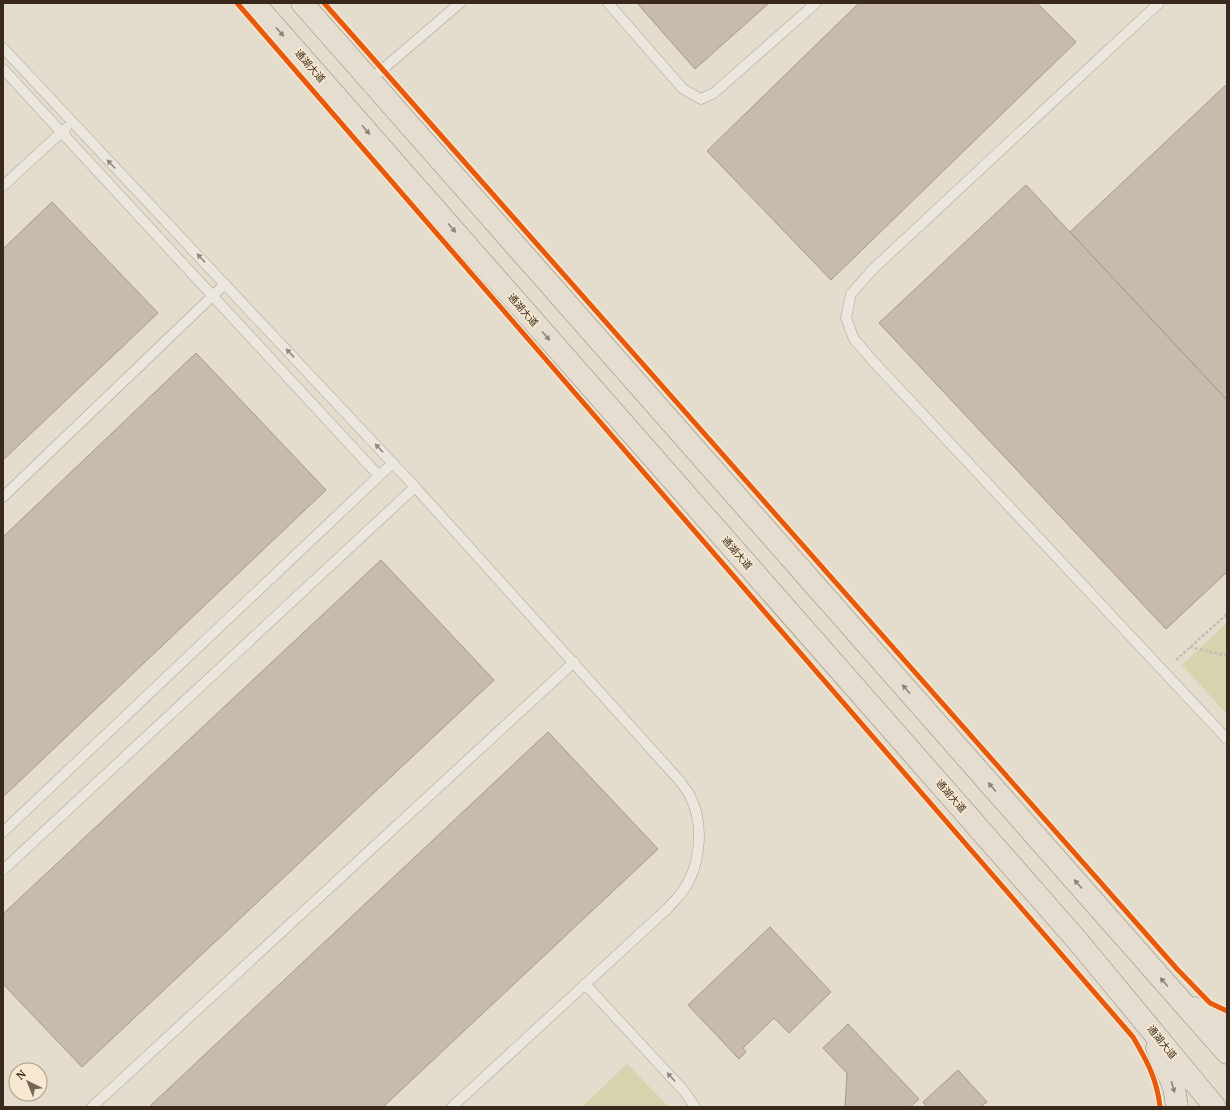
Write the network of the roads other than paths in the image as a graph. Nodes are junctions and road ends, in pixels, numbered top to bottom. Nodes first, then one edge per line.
1 (254, 3) edge
2 (302, 3) edge
3 (460, 3) edge
4 (608, 3) edge
5 (816, 3) edge
6 (1159, 3) edge
7 (3, 48) edge
8 (3, 69) edge
9 (370, 80) junction
10 (72, 122) junction
11 (62, 132) junction
12 (3, 186) edge
13 (225, 284) junction
14 (213, 296) junction
15 (393, 464) junction
16 (379, 476) junction
17 (415, 486) junction
18 (3, 497) edge
19 (574, 662) junction
20 (1227, 739) edge
21 (3, 832) edge
22 (3, 870) edge
23 (585, 984) junction
24 (1181, 1001) junction
25 (1148, 1025) junction
26 (1227, 1026) edge
27 (1227, 1053) edge
28 (92, 1107) edge
29 (452, 1107) edge
30 (695, 1107) edge
31 (1177, 1107) edge
32 (1215, 1107) edge

1 -> 25 main road, 通湖大道
2 - 9 main road
3 - 9 lane
4 - 5 lane
6 - 20 lane
7 - 10 lane
8 - 11 lane
24 -> 9 main road
10 - 11 lane
13 -> 10 lane
11 - 12 lane
11 - 14 lane
13 - 14 lane
15 -> 13 lane
14 - 16 lane
14 - 18 lane
15 - 16 lane
15 - 17 lane
16 - 21 lane
17 - 19 lane
17 - 22 lane
19 - 23 lane
19 - 28 lane
23 - 29 lane
30 -> 23 lane
24 - 26 main road
24 - 27 main road
25 -> 31 main road
25 - 32 main road, 通湖大道

